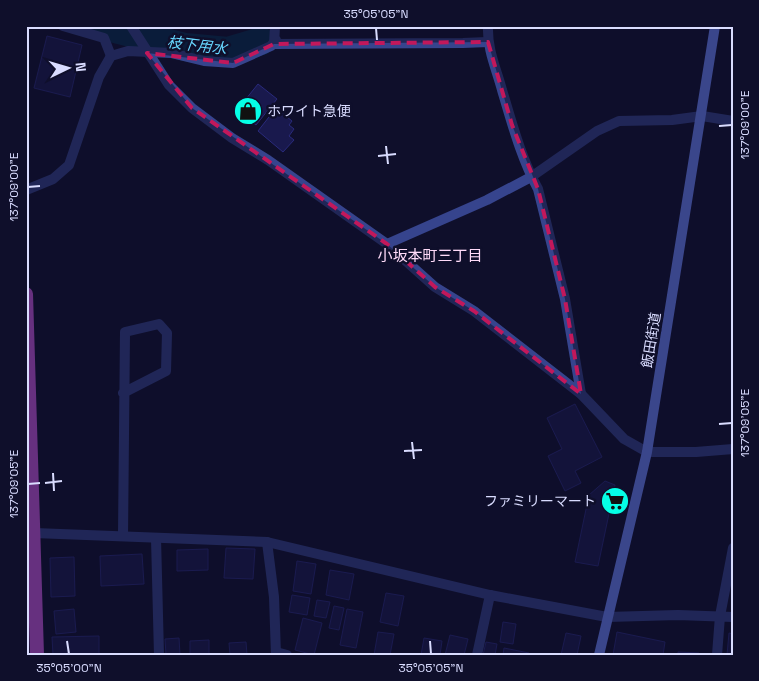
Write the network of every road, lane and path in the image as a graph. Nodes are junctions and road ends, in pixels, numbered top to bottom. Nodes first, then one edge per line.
1 (63, 26) edge
2 (131, 26) edge
3 (275, 26) edge
4 (488, 26) edge
5 (715, 26) edge
6 (275, 42) junction
7 (488, 42) junction
8 (147, 52) junction
9 (111, 56) junction
10 (702, 116) junction
11 (733, 121) edge
12 (531, 177) junction
13 (26, 190) edge
14 (387, 244) junction
15 (26, 294) edge
16 (123, 393) junction
17 (581, 394) junction
18 (733, 449) edge
19 (647, 452) junction
20 (34, 533) junction
21 (123, 536) junction
22 (156, 538) junction
23 (267, 542) junction
24 (733, 548) edge
25 (490, 595) junction
26 (720, 616) junction
27 (608, 617) junction
28 (733, 617) edge
29 (276, 653) edge
30 (37, 655) edge
31 (159, 655) edge
32 (287, 655) edge
33 (477, 655) edge
34 (598, 655) edge
35 (717, 655) edge

1 - 9 street
2 - 8 street
3 - 6 street
4 - 7 street
5 - 10 main road, 飯田街道
6 - 7 street
6 - 8 street
7 - 12 street
8 - 9 street
8 - 14 street
9 - 13 street
10 - 11 street
10 - 12 street
10 - 19 main road, 飯田街道
12 - 14 street
12 - 17 street
14 - 17 street
15 - 20 highway
16 - 16 street
16 - 21 street
17 - 19 street
18 - 19 street
19 - 27 main road, 飯田街道
20 - 21 street
20 - 30 highway
21 - 22 street
22 - 23 street
22 - 31 street
23 - 25 street
23 - 29 street
24 - 26 street
25 - 27 street
25 - 33 street
26 - 27 street
26 - 28 street
26 - 35 street
27 - 34 main road, 飯田街道
29 - 32 street

